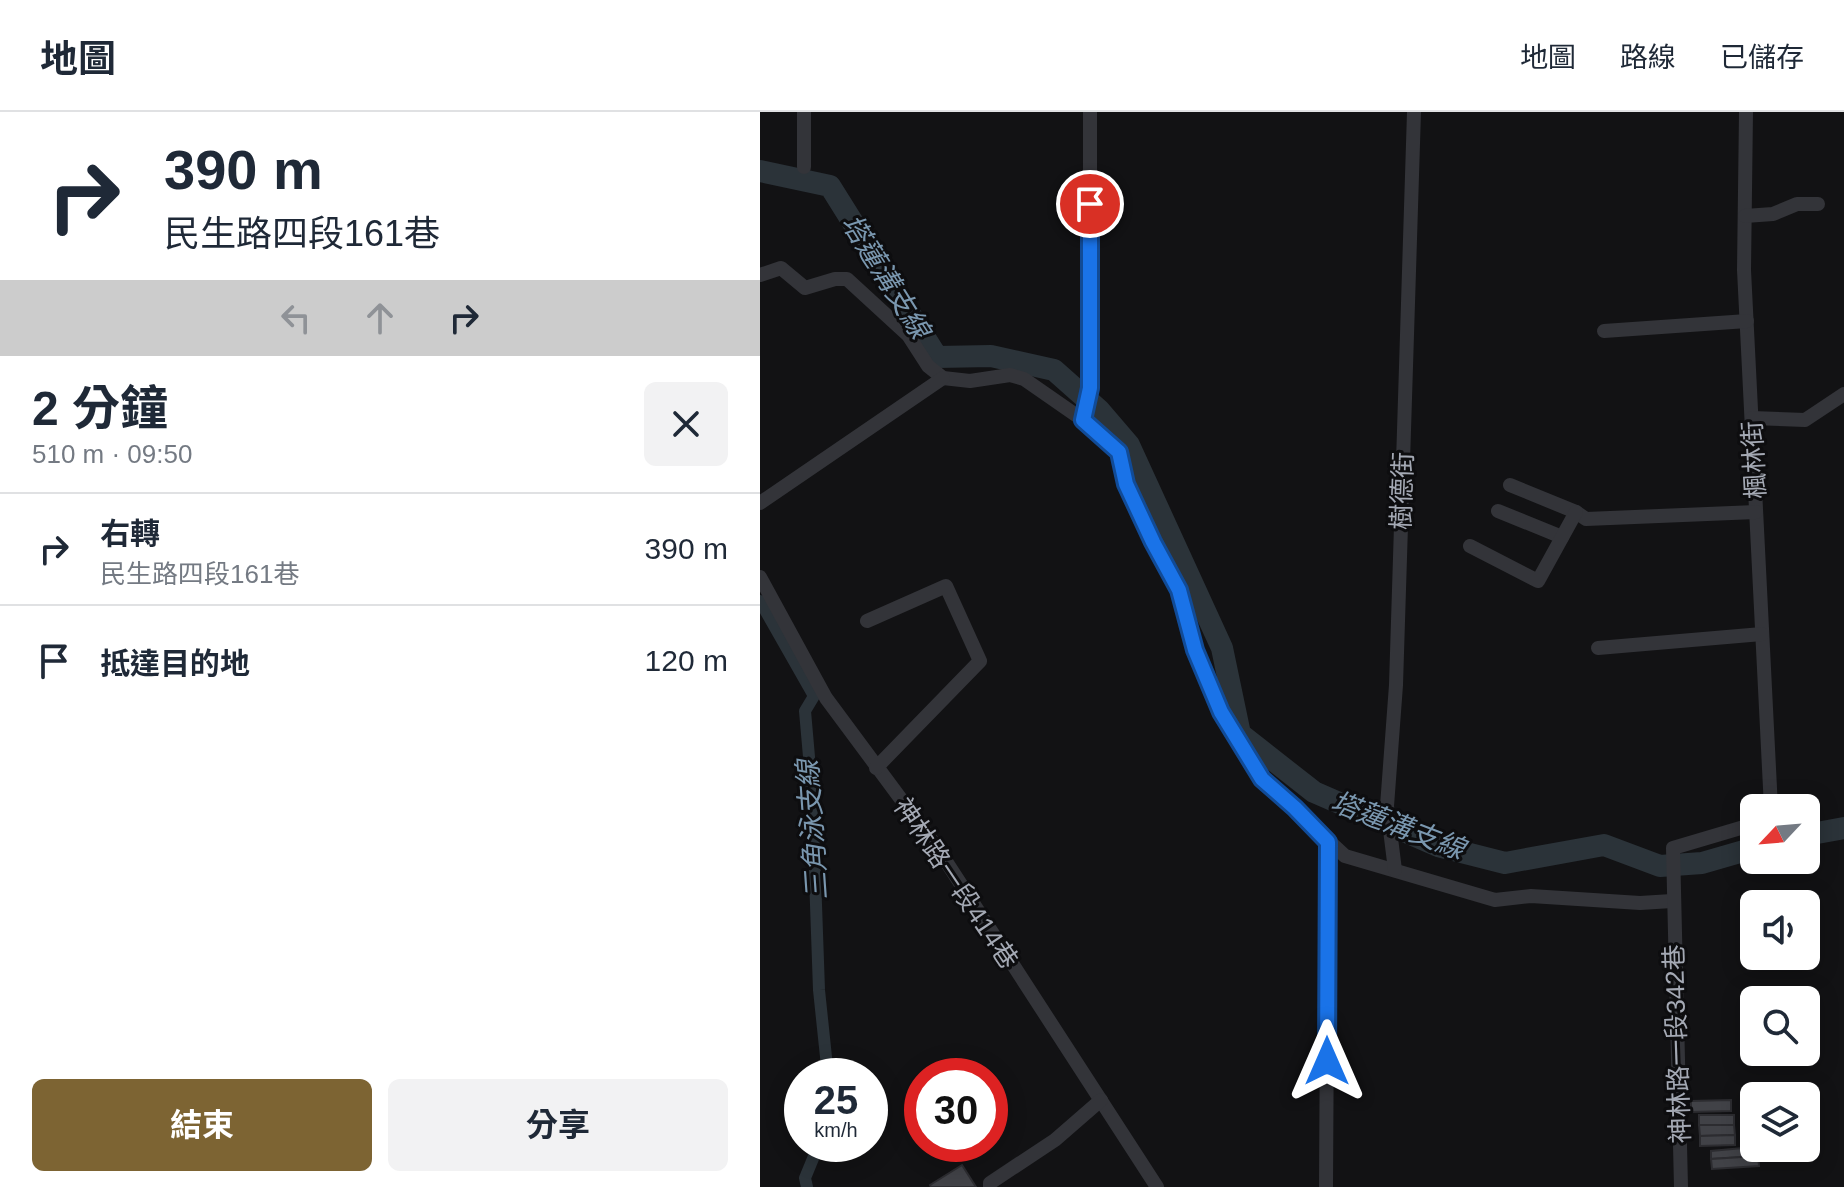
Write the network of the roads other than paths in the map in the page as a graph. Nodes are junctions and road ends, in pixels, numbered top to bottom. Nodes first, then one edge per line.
1 (804, 112) edge
2 (1090, 112) edge
3 (1414, 112) edge
4 (1746, 112) edge
5 (804, 167) dead end
6 (1818, 204) dead end
7 (1745, 216) junction
8 (760, 275) edge
9 (1747, 321) junction
10 (1604, 331) dead end
11 (943, 378) junction
12 (1844, 394) edge
13 (1752, 418) junction
14 (1083, 420) junction
15 (1510, 485) dead end
16 (760, 503) edge
17 (1498, 511) dead end
18 (1576, 512) junction
19 (1756, 512) junction
20 (1562, 537) junction
21 (1470, 546) dead end
22 (760, 577) edge
23 (867, 621) dead end
24 (1762, 634) junction
25 (1598, 648) dead end
26 (876, 768) junction
27 (1770, 794) edge
28 (1740, 828) edge
29 (1328, 842) junction
30 (1395, 870) junction
31 (1672, 901) junction
32 (1101, 1100) junction
33 (990, 1187) edge
34 (1157, 1187) edge
35 (1326, 1187) edge
36 (1681, 1187) edge

1 - 5 street
2 - 14 street
3 - 30 street, 樹德街
4 - 7 street, 楓林街
6 - 7 street
7 - 9 street, 楓林街
8 - 11 street
9 - 10 street
9 - 13 street, 楓林街
11 - 14 street
11 - 16 street
12 - 13 street
13 - 19 street, 楓林街
14 - 29 street
15 - 18 street
17 - 20 street
18 - 19 street
18 - 20 street
19 - 24 street, 楓林街
20 - 21 street
22 - 26 street, 神林路一段414巷
23 - 26 street
24 - 25 street
24 - 27 street, 楓林街
26 - 32 street, 神林路一段414巷
28 - 31 street
29 - 30 street
29 - 35 street
30 - 31 street
31 - 36 street, 神林路一段342巷
32 - 33 street
32 - 34 street, 神林路一段414巷

